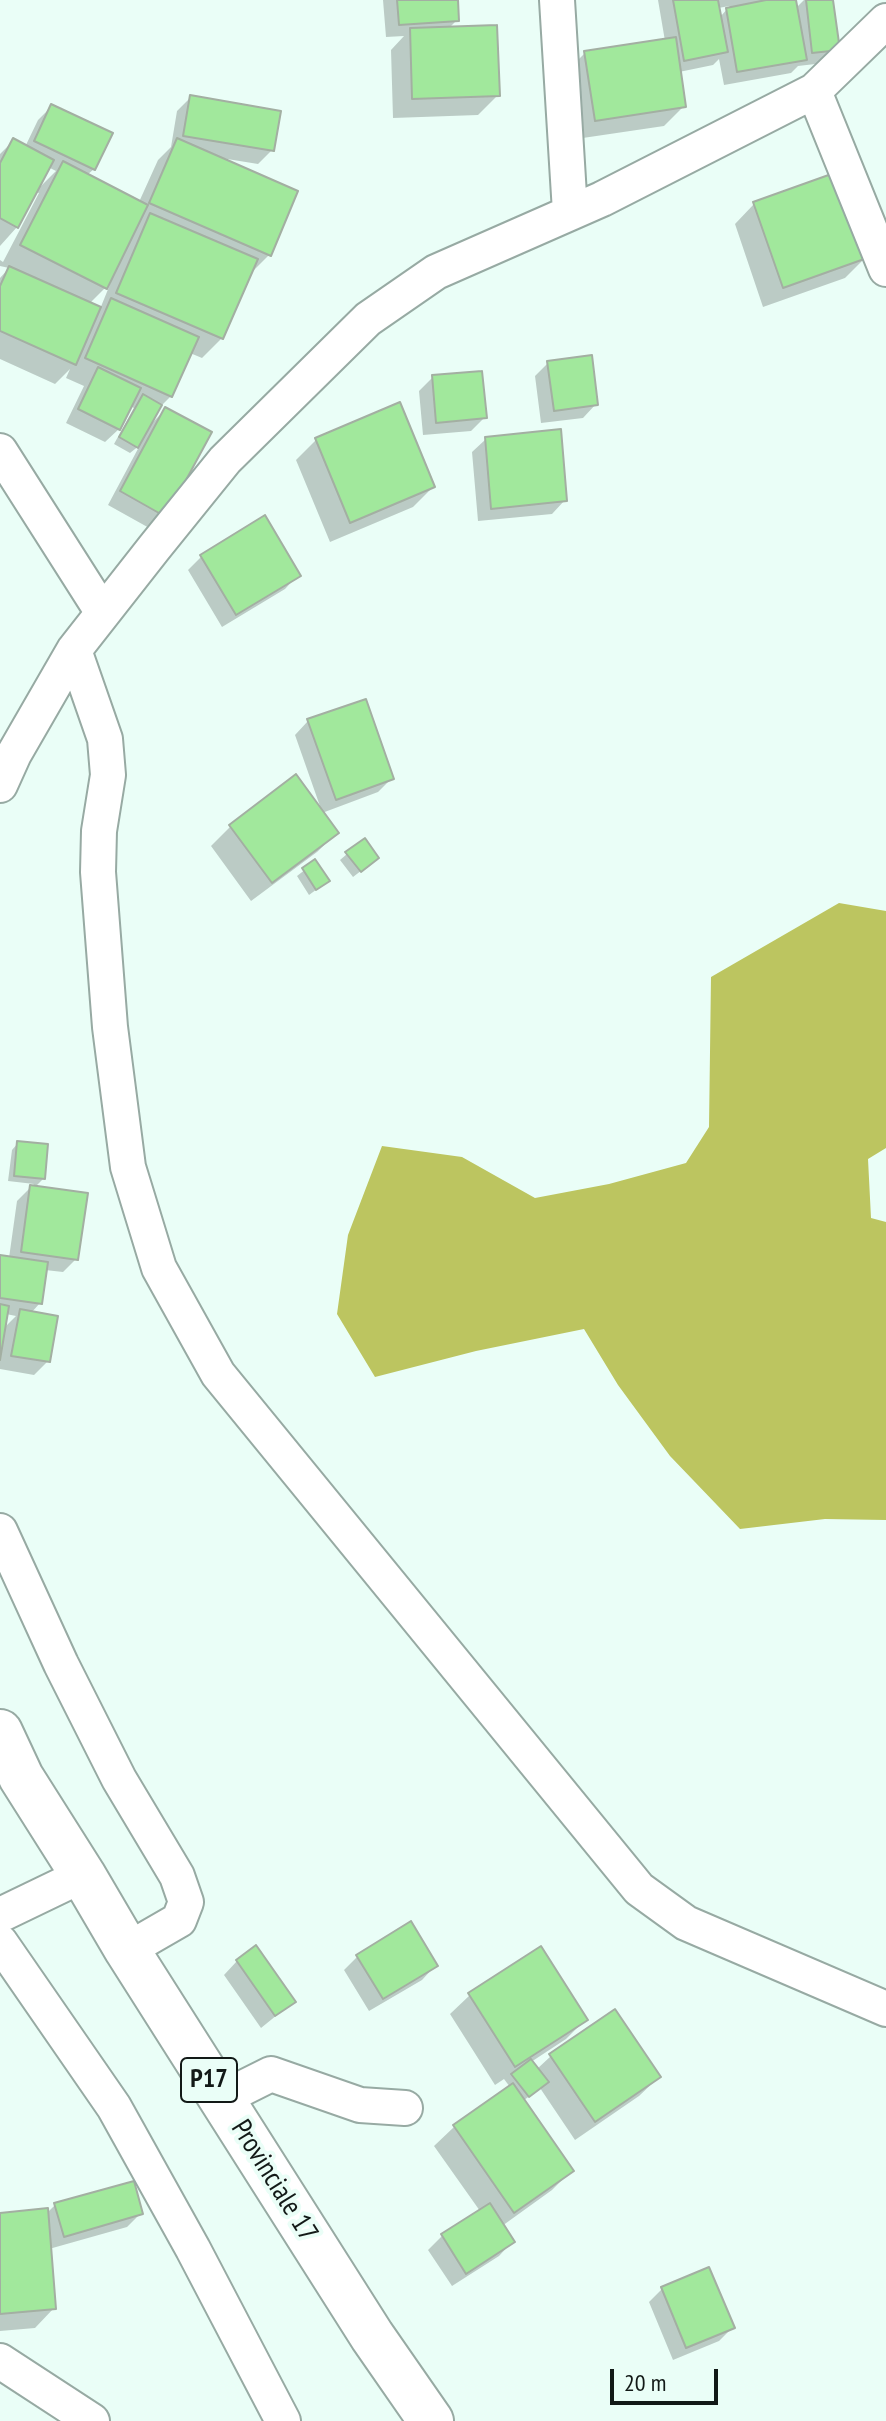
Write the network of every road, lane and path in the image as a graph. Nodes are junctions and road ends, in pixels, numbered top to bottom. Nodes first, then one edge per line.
1 (557, 0) edge
2 (881, 39) edge
3 (814, 91) junction
4 (570, 212) junction
5 (886, 269) edge
6 (0, 451) edge
7 (103, 613) junction
8 (74, 650) junction
9 (0, 785) edge
10 (0, 1531) edge
11 (0, 1732) edge
12 (83, 1875) junction
13 (0, 1915) edge
14 (0, 1942) edge
15 (127, 1950) junction
16 (886, 2009) edge
17 (221, 2099) junction
18 (405, 2108) dead end
19 (0, 2361) edge
20 (92, 2421) edge
21 (283, 2421) edge
22 (431, 2421) edge

1 - 4 street
2 - 3 street
3 - 4 street
3 - 5 street
4 - 7 street
6 - 7 street
7 - 8 street
8 - 9 street
8 - 16 street
10 - 15 street
11 - 12 main road, Provinciale 17 / P17
12 - 13 street
12 - 15 main road, Provinciale 17 / P17
14 - 21 street
15 - 17 main road, Provinciale 17 / P17
17 - 18 street
17 - 22 main road, Provinciale 17 / P17
19 - 20 street

